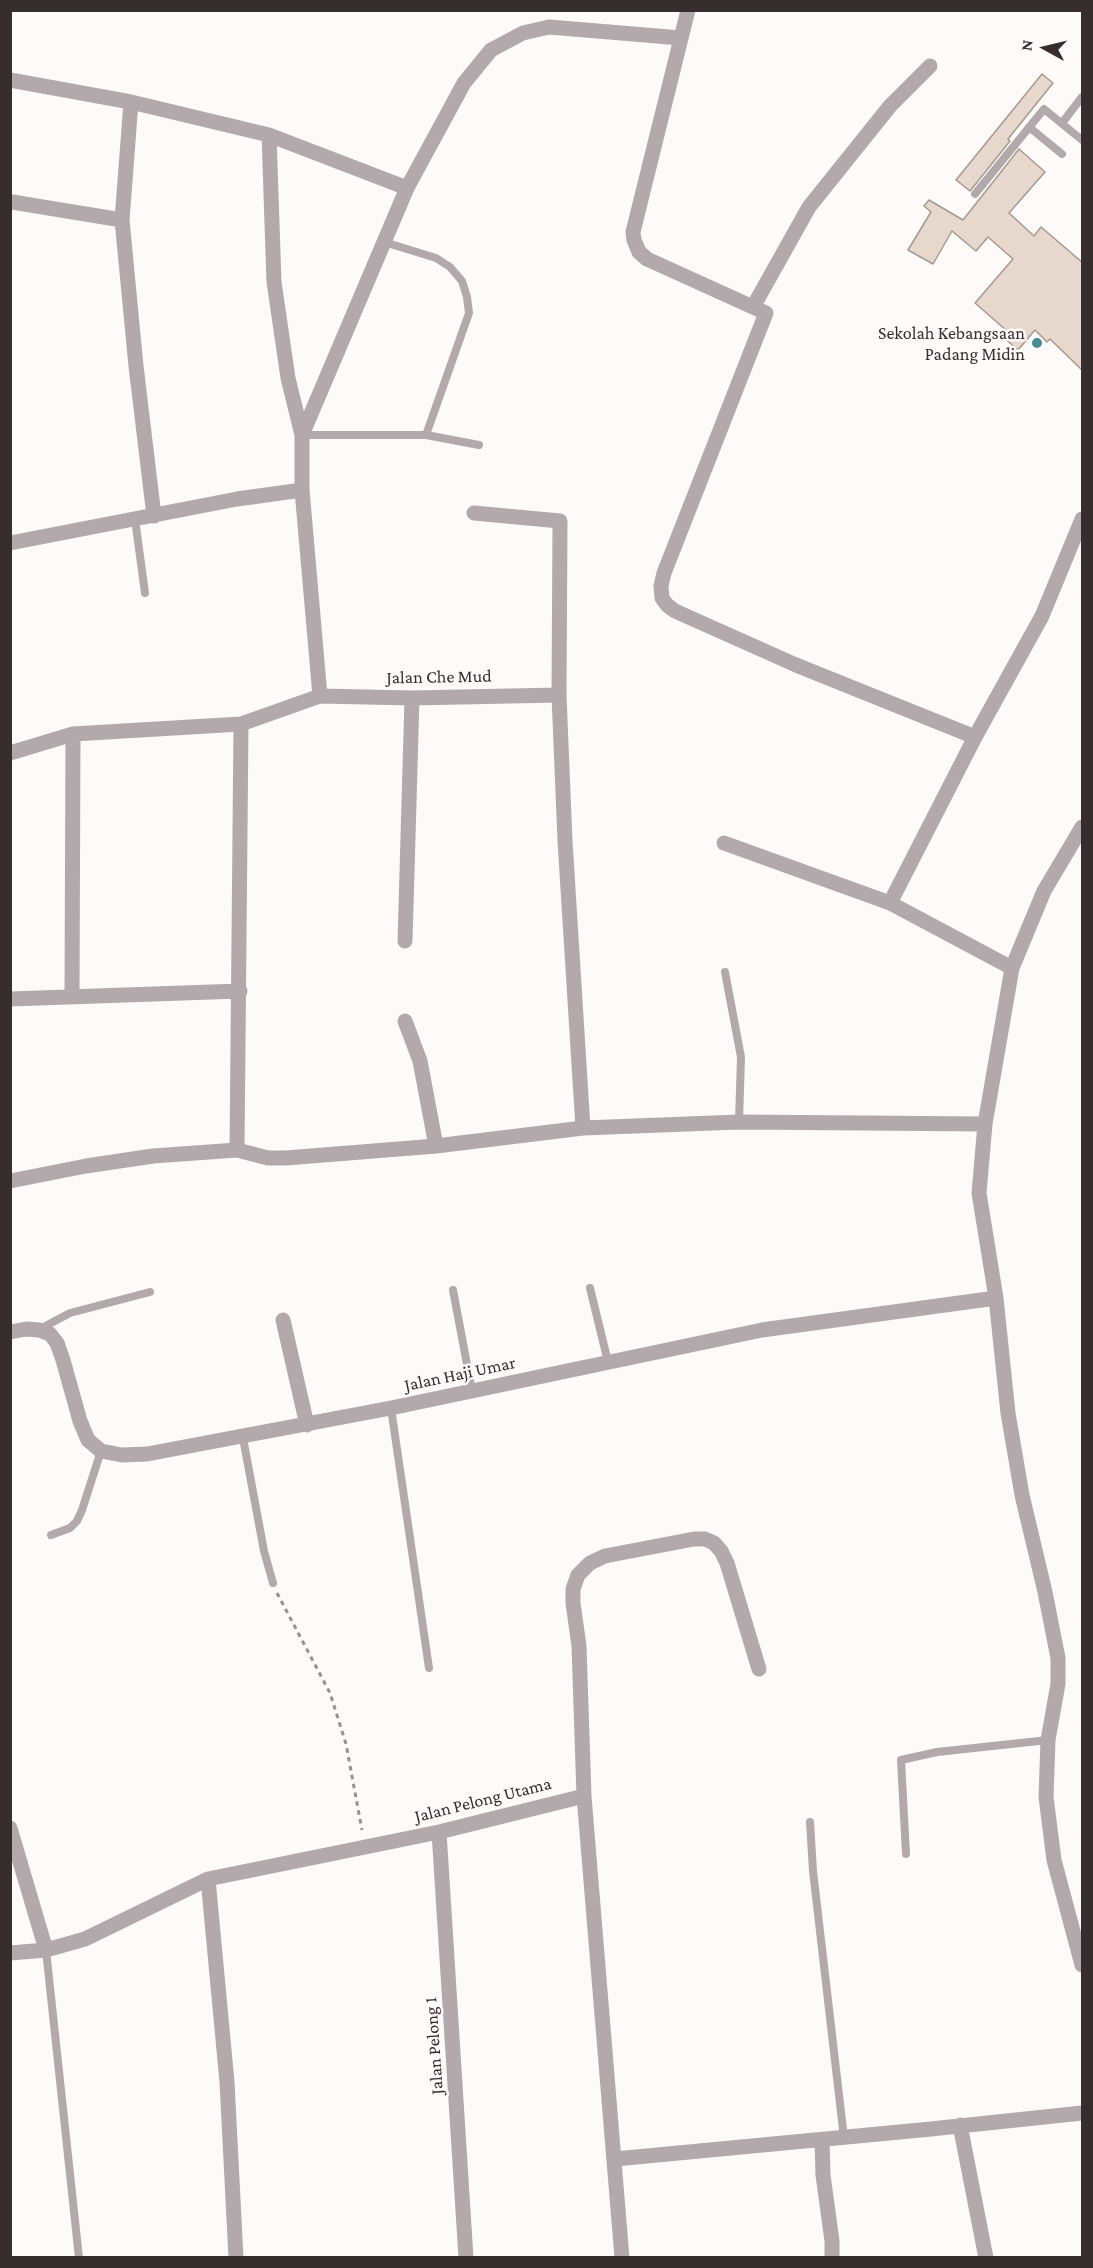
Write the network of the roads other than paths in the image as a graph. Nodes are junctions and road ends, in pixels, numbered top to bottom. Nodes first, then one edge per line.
1 (688, 10) edge
2 (681, 38) junction
3 (930, 66) dead end
4 (10, 80) edge
5 (1083, 97) edge
6 (131, 102) junction
7 (1062, 123) junction
8 (1029, 128) junction
9 (269, 135) junction
10 (1083, 140) edge
11 (1062, 154) dead end
12 (407, 188) junction
13 (975, 194) dead end
14 (12, 202) dead end
15 (122, 220) junction
16 (384, 242) junction
17 (753, 307) junction
18 (302, 435) junction
19 (426, 435) junction
20 (479, 445) dead end
21 (302, 490) junction
22 (474, 513) dead end
23 (154, 516) junction
24 (135, 519) junction
25 (1083, 519) edge
26 (10, 543) edge
27 (146, 593) dead end
28 (559, 695) junction
29 (320, 696) junction
30 (412, 698) junction
31 (241, 724) junction
32 (73, 734) junction
33 (975, 737) junction
34 (10, 753) edge
35 (1083, 827) edge
36 (724, 843) dead end
37 (890, 903) junction
38 (405, 941) dead end
39 (1012, 968) junction
40 (725, 972) dead end
41 (240, 991) junction
42 (72, 997) junction
43 (10, 999) edge
44 (405, 1021) dead end
45 (739, 1122) junction
46 (985, 1124) junction
47 (583, 1128) junction
48 (436, 1146) junction
49 (237, 1150) junction
50 (10, 1181) edge
51 (590, 1287) dead end
52 (453, 1290) dead end
53 (150, 1292) dead end
54 (996, 1298) junction
55 (284, 1320) dead end
56 (39, 1329) junction
57 (10, 1332) edge
58 (608, 1362) junction
59 (472, 1391) junction
60 (391, 1408) junction
61 (307, 1425) junction
62 (243, 1438) junction
63 (101, 1451) junction
64 (51, 1535) dead end
65 (273, 1583) road end
66 (429, 1668) dead end
67 (759, 1669) dead end
68 (1048, 1740) junction
69 (584, 1796) junction
70 (810, 1822) dead end
71 (10, 1828) edge
72 (439, 1832) junction
73 (906, 1854) dead end
74 (208, 1879) junction
75 (46, 1950) junction
76 (10, 1953) edge
77 (1083, 1965) edge
78 (1083, 2113) edge
79 (960, 2125) junction
80 (844, 2138) junction
81 (822, 2140) junction
82 (615, 2159) junction
83 (79, 2258) edge
84 (236, 2258) edge
85 (466, 2258) edge
86 (622, 2258) edge
87 (832, 2258) edge
88 (986, 2258) edge

1 - 2 street
2 - 12 street
2 - 17 street
3 - 17 street
4 - 6 street
5 - 7 lane
6 - 9 street
6 - 15 street
7 - 8 lane
7 - 10 lane
8 - 11 lane
8 - 13 lane
9 - 12 street
9 - 18 street
12 - 16 street
14 - 15 street
15 - 23 street
16 - 18 street
16 - 19 lane
17 - 33 street
18 - 19 lane
18 - 21 street
19 - 20 lane
21 - 23 street
21 - 29 street
22 - 28 street
23 - 24 street
24 - 26 street
24 - 27 lane
25 - 33 street
28 - 30 street, Jalan Che Mud
28 - 47 street
29 - 30 street, Jalan Che Mud
29 - 31 street
30 - 38 street
31 - 32 street
31 - 41 street
32 - 34 street
32 - 42 street
33 - 37 street
35 - 39 street
36 - 37 street
37 - 39 street
39 - 46 street
40 - 45 lane
41 - 42 street
41 - 49 street
42 - 43 street
44 - 48 street
45 - 46 street
45 - 47 street
46 - 54 street
47 - 48 street
48 - 49 street
49 - 50 street
51 - 58 lane
52 - 59 lane
53 - 56 lane
54 - 58 street, Jalan Haji Umar
54 - 68 street
55 - 61 street
56 - 57 street
56 - 63 street
58 - 59 street, Jalan Haji Umar
59 - 60 street, Jalan Haji Umar
60 - 61 street, Jalan Haji Umar
60 - 66 lane
61 - 62 street, Jalan Haji Umar
62 - 63 street, Jalan Haji Umar
62 - 65 lane
63 - 64 lane
67 - 69 street
68 - 73 lane
68 - 77 street
69 - 72 street, Jalan Pelong Utama
69 - 82 street
70 - 80 lane
71 - 75 street
72 - 74 street, Jalan Pelong Utama
72 - 85 street, Jalan Pelong 1
74 - 75 street, Jalan Pelong Utama
74 - 84 street
75 - 76 street, Jalan Pelong Utama
75 - 83 lane
78 - 79 street
79 - 80 street
79 - 88 street
80 - 81 street
81 - 82 street
81 - 87 street
82 - 86 street

